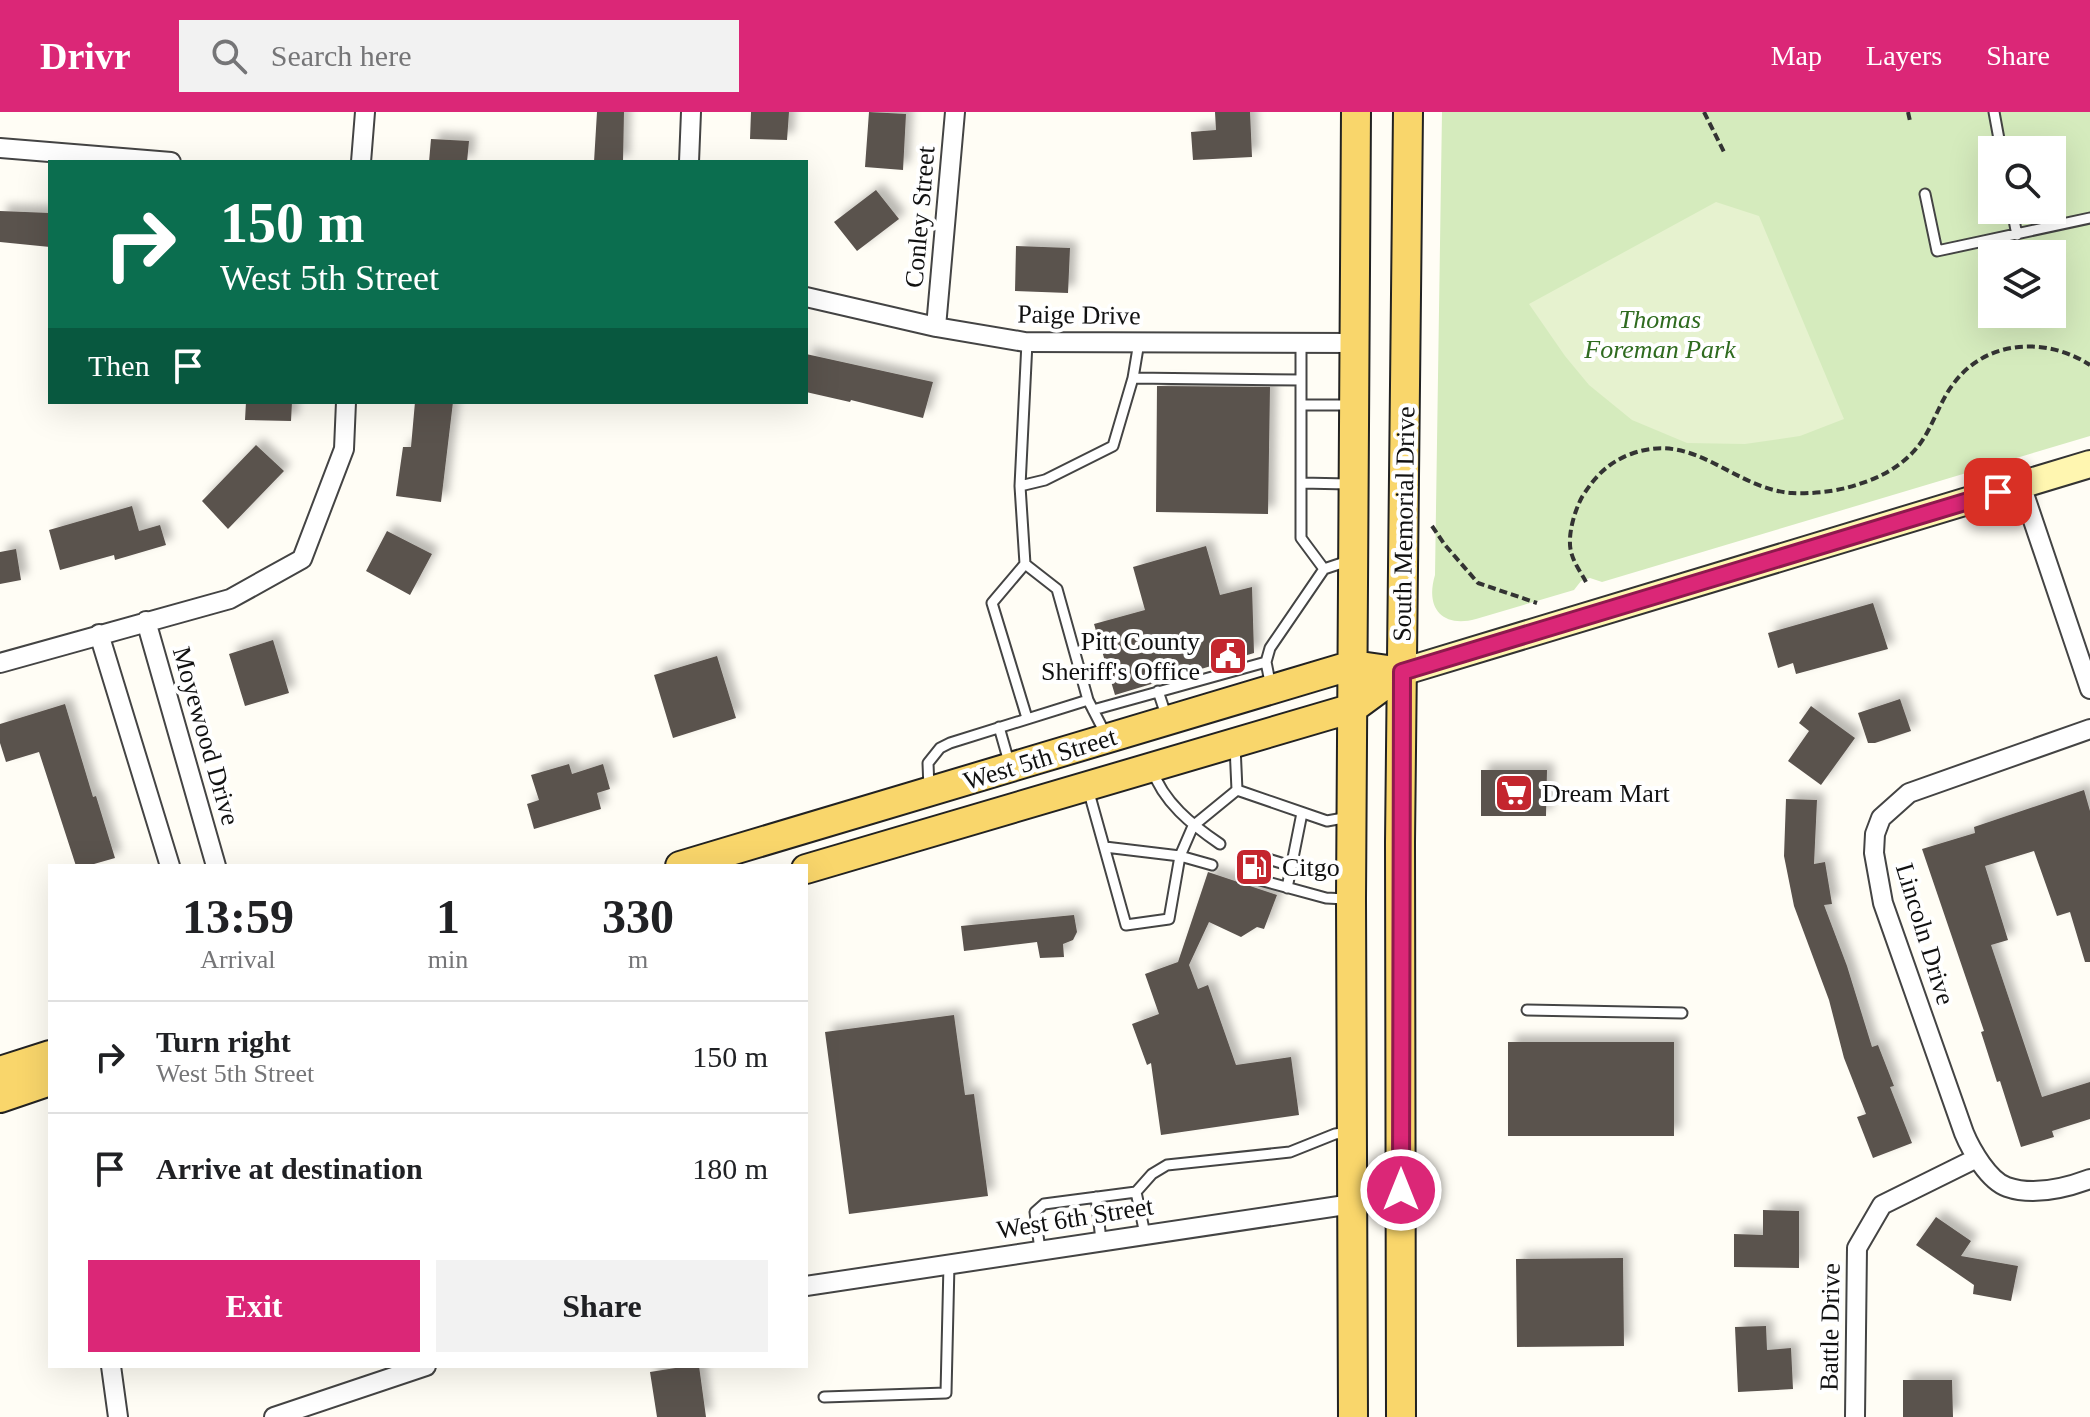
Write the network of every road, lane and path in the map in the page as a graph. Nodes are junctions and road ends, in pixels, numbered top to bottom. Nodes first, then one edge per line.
1 (365, 112) edge
2 (691, 112) edge
3 (955, 112) edge
4 (1356, 112) edge
5 (1408, 112) edge
6 (1704, 112) edge
7 (1908, 112) edge
8 (1994, 112) edge
9 (1910, 121) dead end
10 (1998, 136) edge
11 (0, 148) edge
12 (1724, 152) dead end
13 (147, 160) edge
14 (361, 160) edge
15 (689, 160) edge
16 (1925, 194) dead end
17 (2090, 218) edge
18 (2015, 224) edge
19 (2017, 235) junction
20 (808, 297) edge
21 (936, 327) junction
22 (1027, 342) junction
23 (1139, 342) junction
24 (1301, 343) junction
25 (1356, 343) junction
26 (2090, 365) edge
27 (1133, 378) junction
28 (1301, 380) junction
29 (346, 404) edge
30 (1301, 405) junction
31 (1356, 405) junction
32 (2090, 464) edge
33 (1301, 483) junction
34 (1355, 484) junction
35 (2021, 485) junction
36 (1020, 486) junction
37 (1432, 526) dead end
38 (1354, 559) junction
39 (1025, 564) junction
40 (1324, 569) junction
41 (1586, 582) dead end
42 (1537, 603) dead end
43 (146, 621) junction
44 (99, 634) junction
45 (1266, 662) junction
46 (0, 663) edge
47 (1353, 665) junction
48 (1402, 672) junction
49 (2090, 689) edge
50 (1271, 690) junction
51 (1158, 691) junction
52 (1088, 700) junction
53 (1353, 708) junction
54 (1093, 710) junction
55 (1027, 718) junction
56 (1168, 721) junction
57 (999, 727) junction
58 (2090, 729) edge
59 (1108, 739) junction
60 (1234, 742) junction
61 (1151, 767) junction
62 (1011, 768) junction
63 (1087, 786) junction
64 (1237, 790) junction
65 (930, 793) junction
66 (1302, 813) junction
67 (1352, 816) junction
68 (1193, 826) junction
69 (1220, 844) dead end
70 (1105, 847) junction
71 (1180, 856) junction
72 (1268, 859) dead end
73 (169, 864) edge
74 (215, 864) edge
75 (687, 864) edge
76 (1212, 865) dead end
77 (1291, 866) junction
78 (808, 868) edge
79 (1260, 880) dead end
80 (1287, 888) junction
81 (1351, 899) junction
82 (1527, 1010) dead end
83 (1682, 1013) dead end
84 (48, 1056) edge
85 (0, 1071) edge
86 (48, 1082) edge
87 (0, 1098) edge
88 (48, 1099) edge
89 (0, 1114) edge
90 (1351, 1131) junction
91 (1975, 1159) junction
92 (2090, 1179) edge
93 (1136, 1192) junction
94 (1096, 1197) junction
95 (1352, 1204) junction
96 (1145, 1234) junction
97 (1101, 1240) junction
98 (1040, 1250) junction
99 (949, 1264) junction
100 (808, 1286) edge
101 (111, 1368) edge
102 (420, 1368) edge
103 (824, 1397) dead end
104 (118, 1417) edge
105 (274, 1417) edge
106 (1353, 1417) edge
107 (1401, 1417) edge
108 (1855, 1417) edge

1 - 14 street
2 - 15 street
3 - 21 street, Conley Street
4 - 25 main road, South Memorial Drive
5 - 48 main road, South Memorial Drive
6 - 12 path
7 - 9 path
8 - 10 lane
11 - 13 street
16 - 19 lane
17 - 19 lane
18 - 19 lane
20 - 21 street, Paige Drive
21 - 22 street, Paige Drive
22 - 23 street, Paige Drive
22 - 36 lane
23 - 24 street, Paige Drive
23 - 27 lane
24 - 25 street, Paige Drive
24 - 28 lane
25 - 31 main road, South Memorial Drive
26 - 41 path
27 - 28 lane
27 - 36 lane
28 - 30 lane
29 - 43 street
30 - 31 lane
30 - 33 lane
31 - 34 main road, South Memorial Drive
32 - 35 main road, West 5th Street
33 - 34 lane
33 - 40 lane
34 - 38 main road, South Memorial Drive
35 - 48 main road, West 5th Street
35 - 49 street
36 - 39 lane
37 - 42 path
38 - 40 lane
38 - 47 main road, South Memorial Drive
39 - 52 lane
39 - 55 lane
40 - 45 lane
43 - 44 street
43 - 74 street, Moyewood Drive
44 - 46 street
44 - 73 street
45 - 50 lane
45 - 51 lane
47 - 48 main road, West 5th Street
47 - 50 main road, West 5th Street
47 - 53 main road, South Memorial Drive
48 - 53 main road, West 5th Street
48 - 107 main road, South Memorial Drive
50 - 56 main road, West 5th Street
51 - 54 lane
51 - 56 lane
52 - 54 lane
52 - 55 lane
53 - 60 main road, West 5th Street
53 - 67 main road, South Memorial Drive
54 - 59 lane
55 - 57 lane
56 - 59 main road, West 5th Street
57 - 62 lane
57 - 65 lane
58 - 91 street, Lincoln Drive
59 - 62 main road, West 5th Street
60 - 61 main road, West 5th Street
60 - 64 lane
61 - 63 main road, West 5th Street
61 - 68 lane
62 - 65 main road, West 5th Street
63 - 70 lane
63 - 78 main road, West 5th Street
64 - 66 lane
64 - 68 lane
65 - 75 main road, West 5th Street
66 - 67 lane
66 - 77 lane
67 - 81 main road, South Memorial Drive
68 - 69 lane
68 - 71 lane
70 - 71 lane
70 - 71 lane
71 - 76 lane
72 - 77 lane
77 - 80 lane
79 - 80 lane
80 - 81 lane
81 - 90 main road, South Memorial Drive
82 - 83 lane
84 - 85 main road
86 - 87 main road
88 - 89 main road
90 - 93 lane
90 - 95 main road, South Memorial Drive
91 - 92 street, Lincoln Drive
91 - 108 street, Battle Drive
93 - 94 lane
93 - 96 lane
94 - 97 lane
94 - 98 lane
95 - 96 street, West 6th Street
95 - 106 main road, South Memorial Drive
96 - 97 street, West 6th Street
97 - 98 street, West 6th Street
98 - 99 street, West 6th Street
99 - 100 street, West 6th Street
99 - 103 lane
101 - 104 street
102 - 105 street

